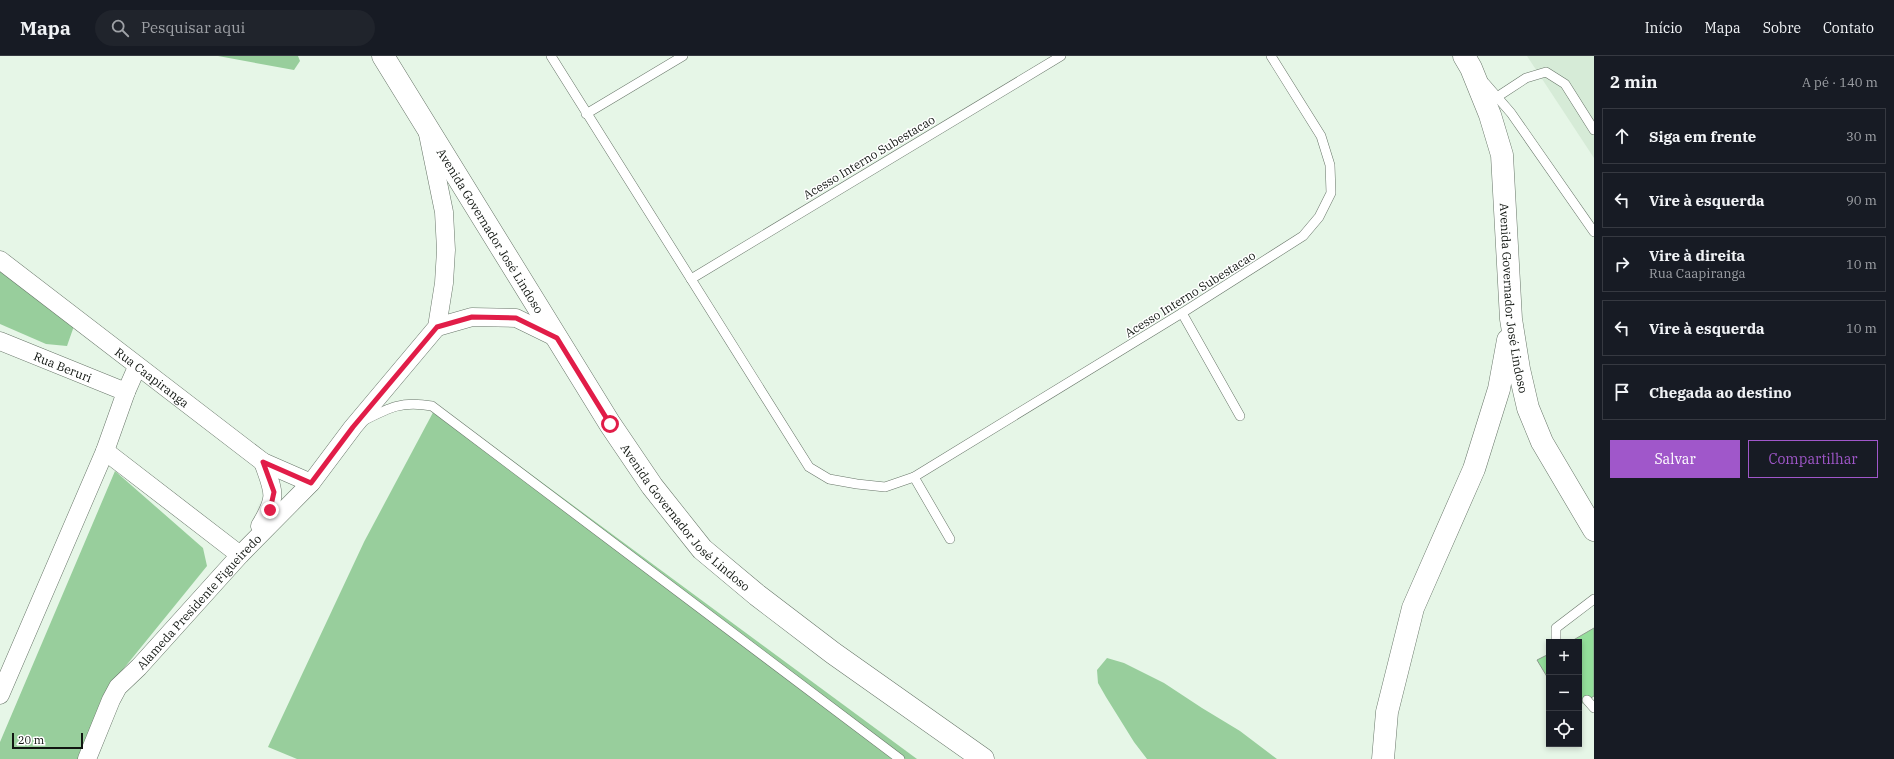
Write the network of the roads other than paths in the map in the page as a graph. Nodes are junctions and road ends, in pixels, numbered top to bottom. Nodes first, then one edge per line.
1 (383, 56) edge
2 (551, 56) edge
3 (683, 56) edge
4 (1061, 56) edge
5 (1271, 56) edge
6 (1467, 62) edge
7 (1497, 97) junction
8 (586, 114) junction
9 (427, 127) junction
10 (1594, 130) edge
11 (1594, 232) edge
12 (0, 260) edge
13 (691, 279) junction
14 (1182, 313) junction
15 (1511, 319) junction
16 (437, 327) junction
17 (557, 338) junction
18 (0, 341) edge
19 (137, 367) junction
20 (126, 392) junction
21 (1240, 416) dead end
22 (353, 427) junction
23 (105, 451) junction
24 (263, 462) junction
25 (914, 477) junction
26 (311, 483) junction
27 (1594, 530) edge
28 (950, 539) dead end
29 (244, 550) junction
30 (1594, 599) edge
31 (1556, 639) edge
32 (0, 693) edge
33 (1587, 700) dead end
34 (1594, 708) edge
35 (88, 759) edge
36 (900, 759) edge
37 (983, 759) edge
38 (1383, 759) edge

1 - 9 main road, Avenida Governador José Lindoso
2 - 8 lane, Acesso Interno Subestacao
3 - 8 lane
4 - 13 lane, Acesso Interno Subestacao
5 - 14 lane, Acesso Interno Subestacao
6 - 7 lane
6 - 15 main road, Avenida Governador José Lindoso
7 - 10 lane
7 - 11 lane
8 - 13 lane, Acesso Interno Subestacao
9 - 16 street
9 - 17 main road, Avenida Governador José Lindoso
12 - 19 street, Rua Caapiranga
13 - 25 lane, Acesso Interno Subestacao
14 - 21 lane
14 - 25 lane, Acesso Interno Subestacao
15 - 27 main road, Avenida Governador José Lindoso
15 - 38 main road
16 - 17 street
16 - 22 street, Alameda Presidente Figueiredo
17 - 37 main road, Avenida Governador José Lindoso
18 - 20 street, Rua Beruri
19 - 20 street
19 - 24 street, Rua Caapiranga
20 - 23 street
22 - 26 street, Alameda Presidente Figueiredo
22 - 36 lane
23 - 29 street
23 - 32 street
24 - 26 street, Rua Caapiranga
24 - 29 street
25 - 28 lane
26 - 29 street, Alameda Presidente Figueiredo
29 - 35 street, Alameda Presidente Figueiredo
30 - 31 lane
33 - 34 lane

